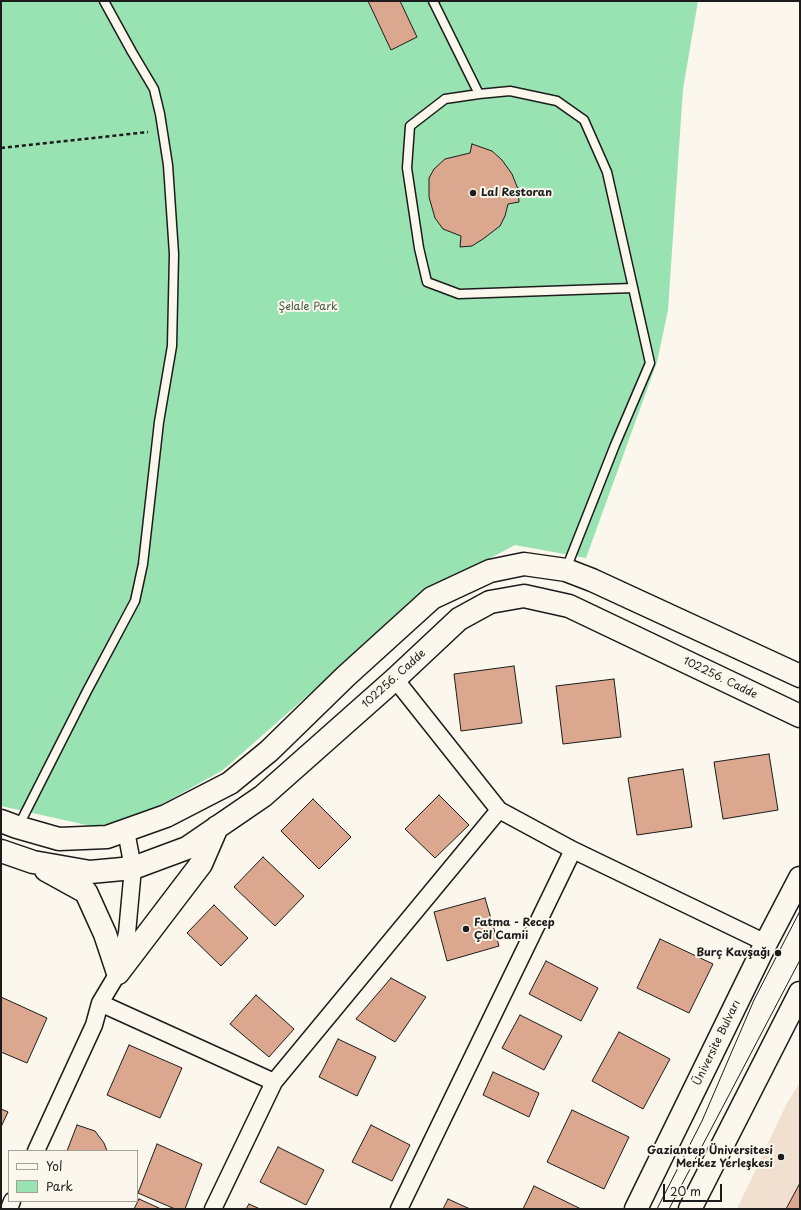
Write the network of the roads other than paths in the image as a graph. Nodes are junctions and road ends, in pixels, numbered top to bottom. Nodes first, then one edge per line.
1 (104, 1) edge
2 (433, 1) edge
3 (479, 94) junction
4 (632, 288) junction
5 (566, 570) junction
6 (800, 676) edge
7 (395, 679) junction
8 (800, 716) edge
9 (499, 810) junction
10 (9, 824) edge
11 (217, 827) junction
12 (126, 831) junction
13 (573, 850) junction
14 (1, 851) edge
15 (33, 862) junction
16 (133, 868) junction
17 (800, 878) edge
18 (766, 943) junction
19 (118, 973) junction
20 (800, 993) edge
21 (100, 1003) junction
22 (274, 1082) junction
23 (36, 1150) edge
24 (213, 1209) edge
25 (399, 1209) edge
26 (636, 1209) edge
27 (690, 1209) edge

1 - 10 lane
2 - 3 lane
3 - 4 lane
3 - 4 lane
4 - 5 lane
5 - 6 street
5 - 12 street
7 - 8 street, 102256. Cadde
7 - 9 street
7 - 11 street, 102256. Cadde
9 - 13 street
9 - 22 street
10 - 12 street
11 - 16 street, 102256. Cadde
11 - 19 street
12 - 16 street
13 - 18 street
13 - 25 street
14 - 15 street, 102256. Cadde
15 - 16 street, 102256. Cadde
15 - 19 street
16 - 19 street
17 - 18 street, Üniversite Bulvarı
18 - 26 street, Üniversite Bulvarı
19 - 21 street
20 - 27 street
21 - 22 street
21 - 23 street
22 - 24 street

